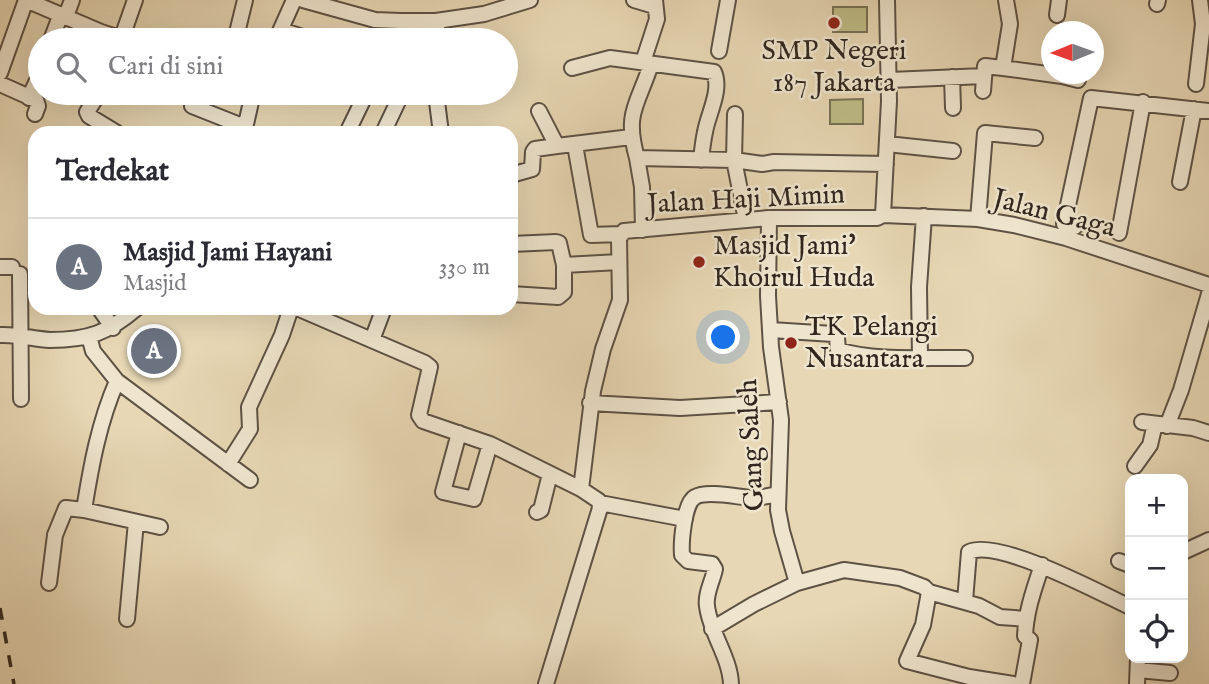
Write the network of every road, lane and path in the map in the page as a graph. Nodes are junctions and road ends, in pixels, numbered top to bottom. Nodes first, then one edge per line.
1 (26, 0) edge
2 (72, 0) edge
3 (135, 0) edge
4 (244, 0) edge
5 (294, 0) edge
6 (303, 0) edge
7 (530, 0) edge
8 (634, 0) edge
9 (728, 0) edge
10 (887, 0) edge
11 (1006, 0) edge
12 (1200, 0) edge
13 (654, 3) edge
14 (63, 15) junction
15 (403, 21) junction
16 (436, 21) junction
17 (57, 28) edge
18 (92, 28) edge
19 (127, 28) edge
20 (238, 28) edge
21 (281, 28) edge
22 (403, 28) edge
23 (437, 28) edge
24 (719, 51) dead end
25 (647, 63) junction
26 (572, 68) dead end
27 (1003, 68) junction
28 (0, 73) edge
29 (1041, 73) edge
30 (984, 76) junction
31 (952, 77) junction
32 (890, 79) junction
33 (0, 83) edge
34 (1196, 84) dead end
35 (983, 91) dead end
36 (28, 97) edge
37 (1143, 102) junction
38 (37, 105) edge
39 (92, 105) edge
40 (250, 105) edge
41 (361, 105) edge
42 (396, 105) edge
43 (441, 105) edge
44 (192, 106) dead end
45 (953, 108) dead end
46 (1202, 110) edge
47 (539, 111) dead end
48 (35, 114) dead end
49 (735, 114) dead end
50 (105, 126) edge
51 (236, 126) edge
52 (246, 126) edge
53 (350, 126) edge
54 (386, 126) edge
55 (441, 126) edge
56 (631, 136) junction
57 (1035, 138) dead end
58 (887, 144) junction
59 (575, 145) junction
60 (557, 146) junction
61 (953, 151) dead end
62 (637, 158) junction
63 (701, 160) junction
64 (734, 160) junction
65 (886, 164) junction
66 (518, 173) edge
67 (1180, 182) dead end
68 (883, 215) junction
69 (924, 216) junction
70 (769, 218) junction
71 (978, 219) junction
72 (746, 220) junction
73 (1064, 224) dead end
74 (643, 229) junction
75 (1119, 233) dead end
76 (620, 234) junction
77 (518, 244) edge
78 (620, 262) junction
79 (564, 265) junction
80 (11, 269) edge
81 (1209, 285) edge
82 (1209, 294) edge
83 (518, 295) edge
84 (104, 315) edge
85 (129, 315) edge
86 (289, 315) edge
87 (313, 315) edge
88 (381, 315) edge
89 (113, 328) junction
90 (771, 330) junction
91 (0, 335) edge
92 (22, 335) junction
93 (89, 336) junction
94 (372, 340) junction
95 (920, 358) junction
96 (965, 358) dead end
97 (117, 380) junction
98 (21, 400) dead end
99 (779, 402) junction
100 (590, 403) junction
101 (1155, 424) junction
102 (459, 433) junction
103 (1209, 433) edge
104 (490, 444) junction
105 (228, 464) junction
106 (1135, 466) dead end
107 (550, 474) junction
108 (250, 480) dead end
109 (581, 489) junction
110 (778, 494) junction
111 (600, 503) junction
112 (84, 510) junction
113 (537, 512) dead end
114 (685, 519) junction
115 (136, 522) junction
116 (160, 527) dead end
117 (1209, 540) edge
118 (1188, 550) edge
119 (1042, 565) junction
120 (49, 583) dead end
121 (797, 583) junction
122 (929, 592) junction
123 (965, 601) junction
124 (1125, 605) edge
125 (127, 619) dead end
126 (1027, 619) junction
127 (712, 629) junction
128 (1138, 671) edge
129 (1170, 673) dead end
130 (546, 684) edge
131 (731, 684) edge
132 (1013, 684) edge
133 (1022, 684) edge

1 - 14 street
1 - 28 street
2 - 14 street
3 - 19 street
4 - 20 street
5 - 21 street
6 - 15 street
7 - 16 street
8 - 13 street
9 - 24 street
10 - 32 street
11 - 27 street
12 - 34 street
13 - 25 street
14 - 17 street
14 - 18 street
15 - 16 street
15 - 22 street
16 - 23 street
25 - 26 street
25 - 56 street
25 - 63 street
27 - 29 street
27 - 30 street
30 - 31 street
30 - 35 street
31 - 32 street
31 - 45 street
32 - 58 street
33 - 36 street
37 - 46 street
37 - 73 street
37 - 75 street
38 - 48 street
39 - 50 street
40 - 52 street
41 - 53 street
42 - 54 street
43 - 55 street
44 - 51 street
46 - 67 street
47 - 60 street
49 - 64 street
56 - 59 street
56 - 62 street
57 - 71 street
58 - 61 street
58 - 65 street
59 - 60 street
59 - 76 street
60 - 66 street
62 - 63 street
62 - 74 street
63 - 64 street
64 - 65 street
64 - 72 street
65 - 68 street
68 - 69 street, Jalan Gaga
68 - 70 street, Jalan Haji Mimin
69 - 71 street, Jalan Gaga
69 - 95 street
70 - 72 street, Jalan Haji Mimin
70 - 90 street, Gang Saleh
71 - 81 street, Jalan Gaga
72 - 74 street, Jalan Haji Mimin
74 - 76 street, Jalan Haji Mimin
76 - 78 street, Jalan Haji Mimin
77 - 79 street
78 - 79 street
78 - 100 street, Jalan Haji Mimin
79 - 83 street
80 - 92 street
82 - 101 street
84 - 89 street
85 - 89 street
86 - 105 street
87 - 94 street
88 - 94 street
89 - 93 street
90 - 95 street
90 - 99 street, Gang Saleh
91 - 92 street
92 - 93 street
92 - 98 street
93 - 97 street
94 - 102 street
95 - 96 street
97 - 105 street
97 - 112 street
99 - 100 street
99 - 110 street, Gang Saleh
100 - 109 street, Jalan Haji Mimin
101 - 103 street
101 - 106 street
102 - 104 street
102 - 104 street
104 - 107 street
105 - 108 street
107 - 109 street
107 - 113 street
109 - 111 street
110 - 114 street
110 - 121 street, Gang Saleh
111 - 114 street
111 - 130 street
112 - 115 street
112 - 120 street
114 - 127 street
115 - 116 street
115 - 125 street
117 - 118 street
119 - 123 street
119 - 124 street
119 - 126 street
121 - 122 street
121 - 127 street
122 - 123 street
122 - 132 street
123 - 126 street
126 - 133 street
127 - 131 street
128 - 129 street

